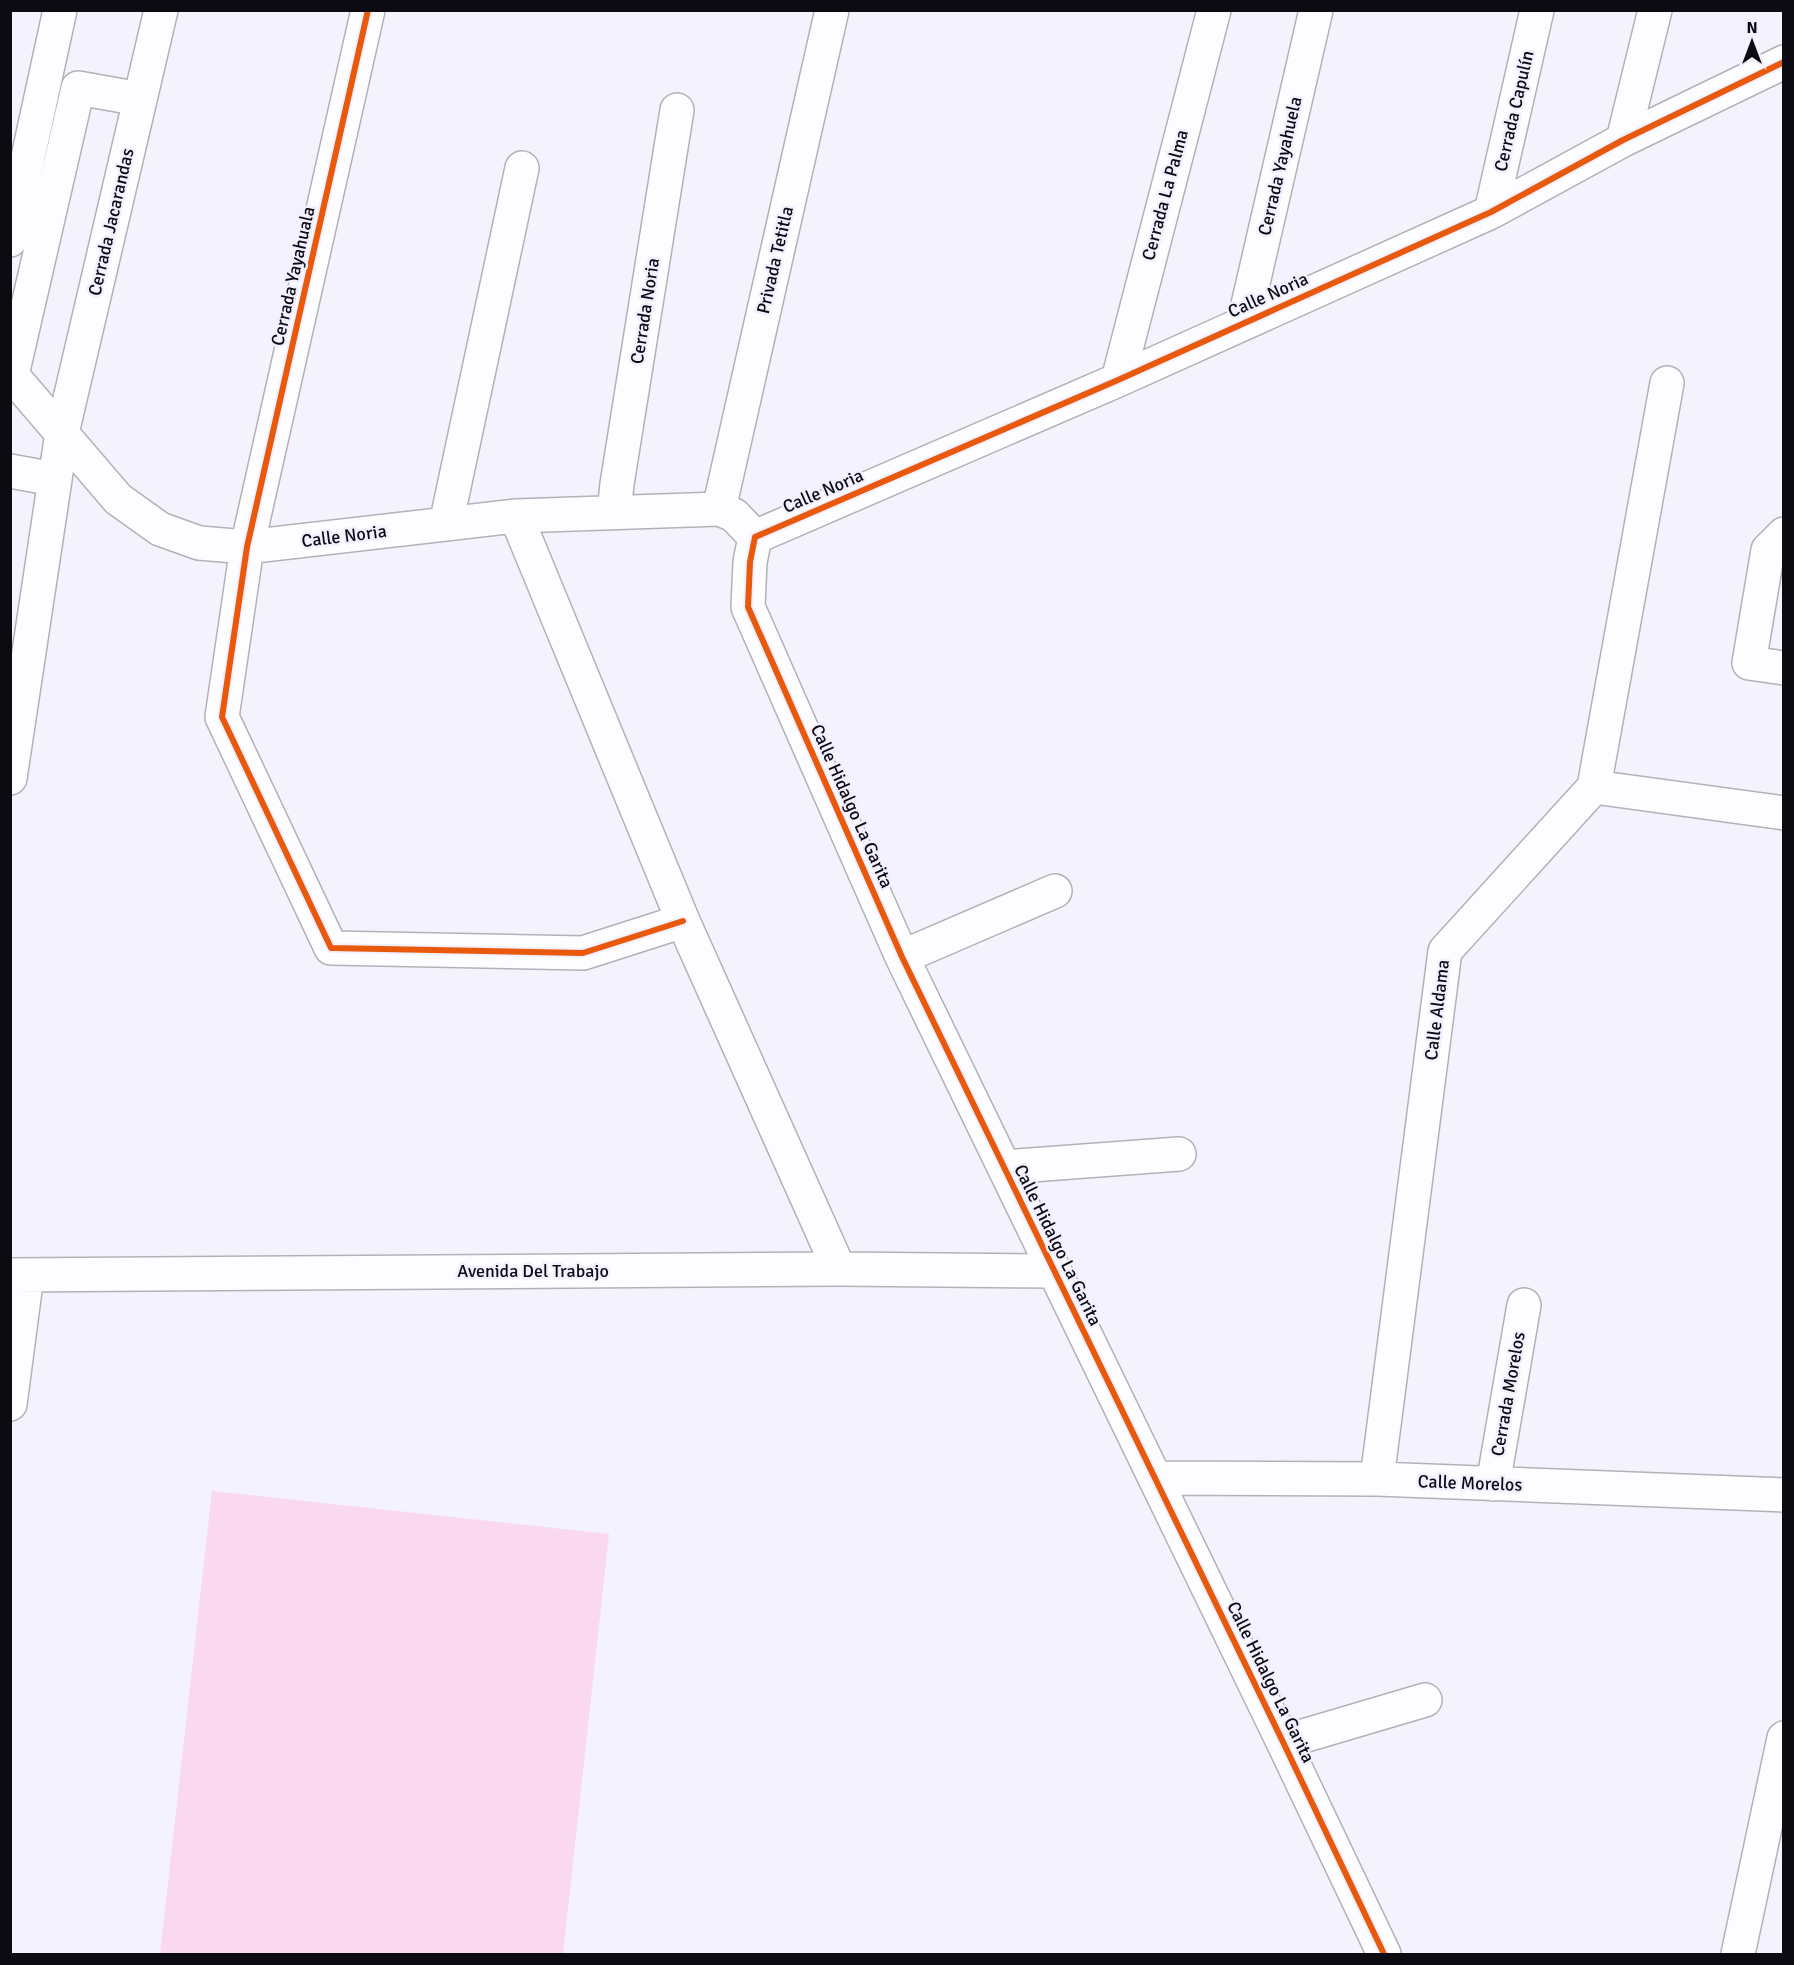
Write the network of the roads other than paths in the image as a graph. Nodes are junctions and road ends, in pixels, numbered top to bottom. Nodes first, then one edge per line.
1 (60, 10) edge
2 (161, 10) edge
3 (368, 10) edge
4 (832, 10) edge
5 (1214, 10) edge
6 (1316, 10) edge
7 (1537, 10) edge
8 (1655, 10) edge
9 (1784, 62) edge
10 (140, 99) junction
11 (677, 110) dead end
12 (1623, 140) junction
13 (522, 168) dead end
14 (1491, 212) junction
15 (10, 240) edge
16 (1244, 322) junction
17 (11, 374) edge
18 (1118, 380) junction
19 (1667, 383) dead end
20 (62, 433) junction
21 (10, 471) edge
22 (54, 479) junction
23 (719, 509) junction
24 (614, 512) junction
25 (516, 516) junction
26 (446, 525) junction
27 (1784, 534) edge
28 (755, 537) junction
29 (247, 547) junction
30 (1784, 668) edge
31 (10, 778) edge
32 (1594, 787) junction
33 (1784, 813) edge
34 (1055, 891) dead end
35 (683, 921) junction
36 (902, 957) junction
37 (1179, 1154) dead end
38 (1004, 1167) junction
39 (839, 1269) junction
40 (1055, 1271) junction
41 (19, 1275) edge
42 (1524, 1305) dead end
43 (10, 1404) edge
44 (1155, 1478) junction
45 (1377, 1479) junction
46 (1493, 1484) junction
47 (1784, 1495) edge
48 (1425, 1700) dead end
49 (1784, 1738) edge
50 (1283, 1742) junction
51 (1384, 1954) edge
52 (1738, 1954) edge

1 - 15 street
2 - 10 street, Cerrada Jacarandas
3 - 29 street, Cerrada Yayahuala
4 - 23 street, Privada Tetitla
5 - 18 street, Cerrada La Palma
6 - 16 street, Cerrada Yayahuela
7 - 14 street, Cerrada Capulín
8 - 12 street
9 - 12 street, Calle Noria
10 - 17 street
10 - 20 street, Cerrada Jacarandas
11 - 24 street, Cerrada Noria
12 - 14 street, Calle Noria
13 - 26 street
14 - 16 street, Calle Noria
16 - 18 street, Calle Noria
17 - 20 street, Calle Noria
18 - 28 street, Calle Noria
19 - 32 street
20 - 22 street, Cerrada Jacarandas
20 - 29 street, Calle Noria
21 - 22 street
22 - 31 street, Cerrada Jacarandas
23 - 24 street, Calle Noria
23 - 28 street
24 - 25 street, Calle Noria
25 - 26 street, Calle Noria
25 - 35 street
26 - 29 street, Calle Noria
27 - 30 street
28 - 36 street, Calle Hidalgo La Garita
29 - 35 street, Cerrada Yayahuala
32 - 33 street
32 - 45 street, Calle Aldama
34 - 36 street
35 - 39 street
36 - 38 street, Calle Hidalgo La Garita
37 - 38 street
38 - 40 street, Calle Hidalgo La Garita
39 - 40 street, Avenida Del Trabajo
39 - 41 street, Avenida Del Trabajo
40 - 44 street, Calle Hidalgo La Garita
41 - 43 street
42 - 46 street, Cerrada Morelos
44 - 45 street, Calle Morelos
44 - 50 street, Calle Hidalgo La Garita
45 - 46 street, Calle Morelos
46 - 47 street, Calle Morelos
48 - 50 street
49 - 52 street
50 - 51 street, Calle Hidalgo La Garita

